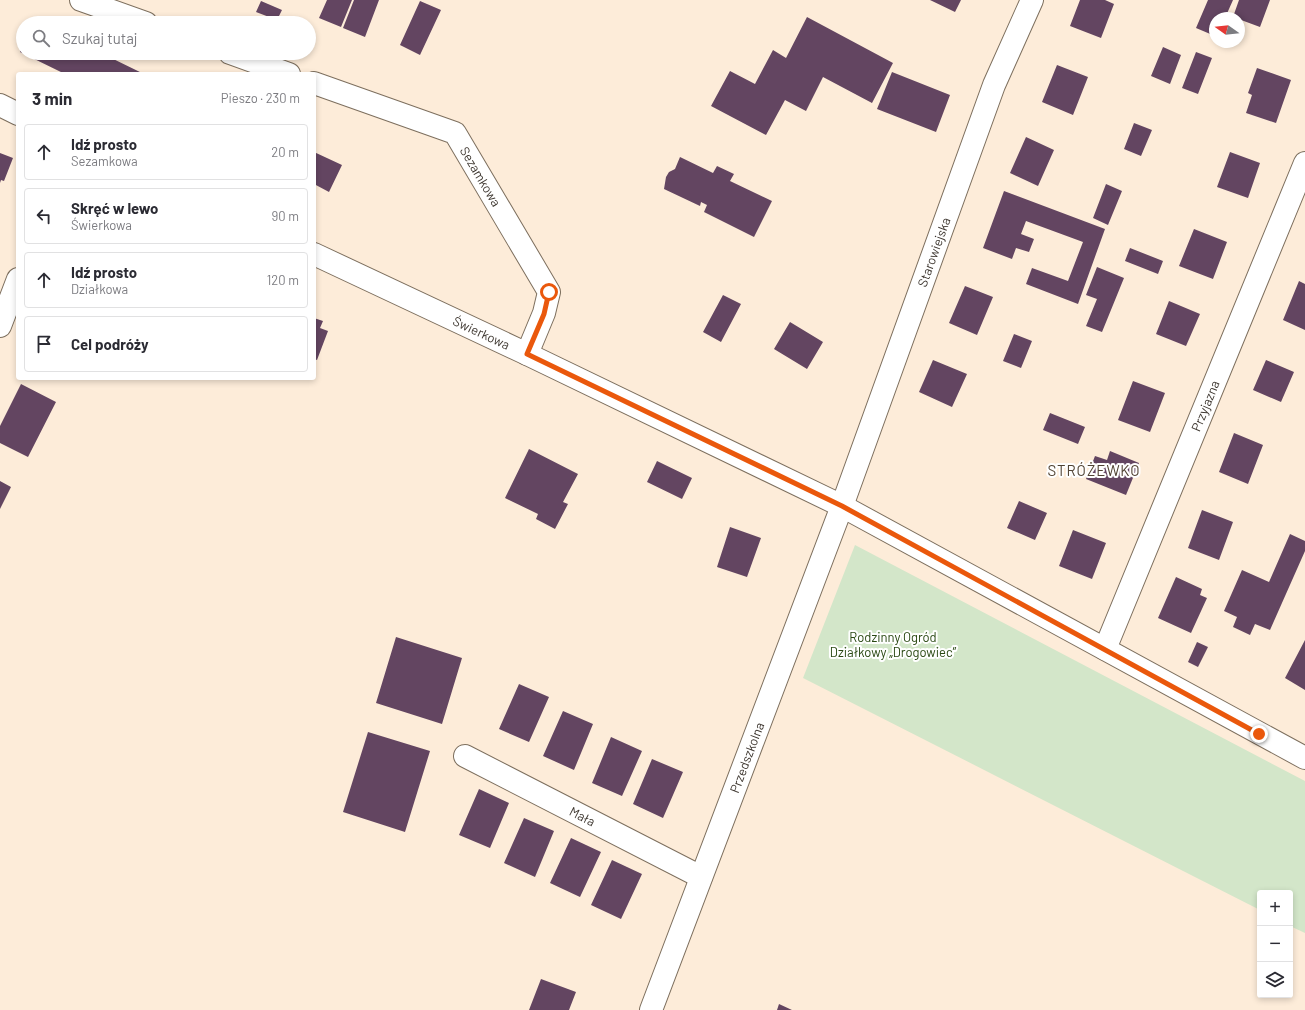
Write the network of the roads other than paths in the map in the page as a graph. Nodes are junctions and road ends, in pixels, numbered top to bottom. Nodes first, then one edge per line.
1 (81, 0) edge
2 (1032, 0) edge
3 (126, 16) edge
4 (250, 60) edge
5 (283, 72) edge
6 (316, 84) edge
7 (0, 105) edge
8 (16, 113) edge
9 (1305, 163) edge
10 (316, 255) edge
11 (16, 284) edge
12 (0, 326) edge
13 (527, 354) junction
14 (842, 506) junction
15 (1105, 649) junction
16 (465, 756) dead end
17 (1305, 758) edge
18 (701, 877) junction
19 (651, 1010) edge

1 - 3 street
2 - 14 street, Starowiejska
4 - 5 street
6 - 13 street, Sezamkowa
7 - 8 street
9 - 15 street, Przyjazna
10 - 13 street, Świerkowa
11 - 12 street
13 - 14 street, Świerkowa
14 - 15 street, Świerkowa
14 - 18 street, Przedszkolna
15 - 17 street, Świerkowa
16 - 18 street, Mała
18 - 19 street, Przedszkolna

